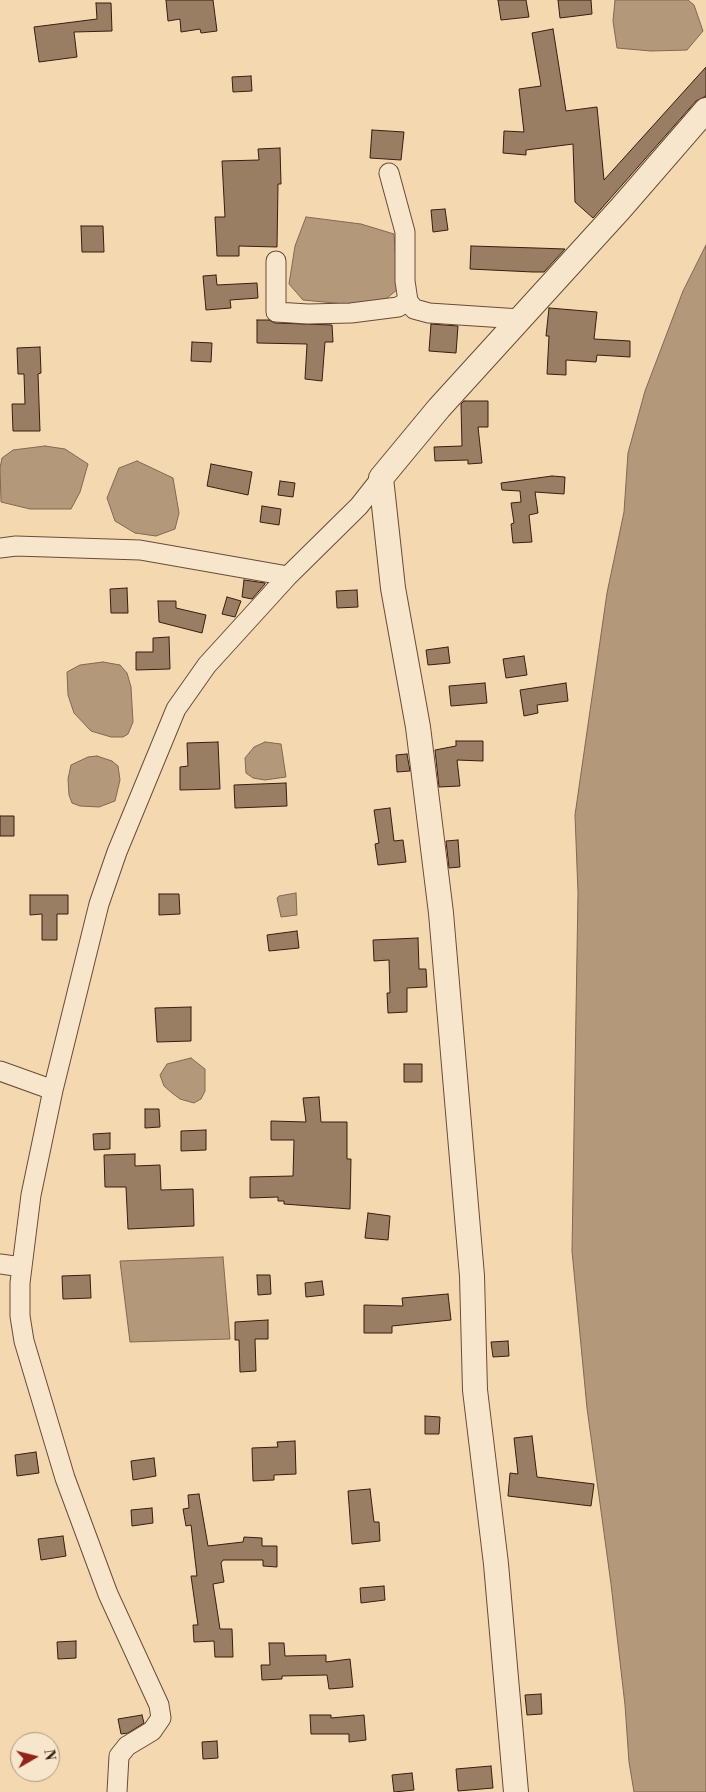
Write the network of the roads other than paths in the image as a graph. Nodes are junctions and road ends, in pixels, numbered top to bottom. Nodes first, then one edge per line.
1 (706, 110) edge
2 (389, 173) dead end
3 (276, 261) dead end
4 (408, 301) junction
5 (520, 319) junction
6 (381, 478) junction
7 (0, 548) edge
8 (288, 576) junction
9 (0, 1071) edge
10 (53, 1090) junction
11 (0, 1264) edge
12 (22, 1267) junction
13 (117, 1792) edge
14 (516, 1792) edge

1 - 5 street
2 - 4 street
3 - 4 street
4 - 5 street
5 - 6 street
6 - 8 street
6 - 14 street
7 - 8 street
8 - 10 street
9 - 10 street
10 - 12 street
11 - 12 street
12 - 13 street

